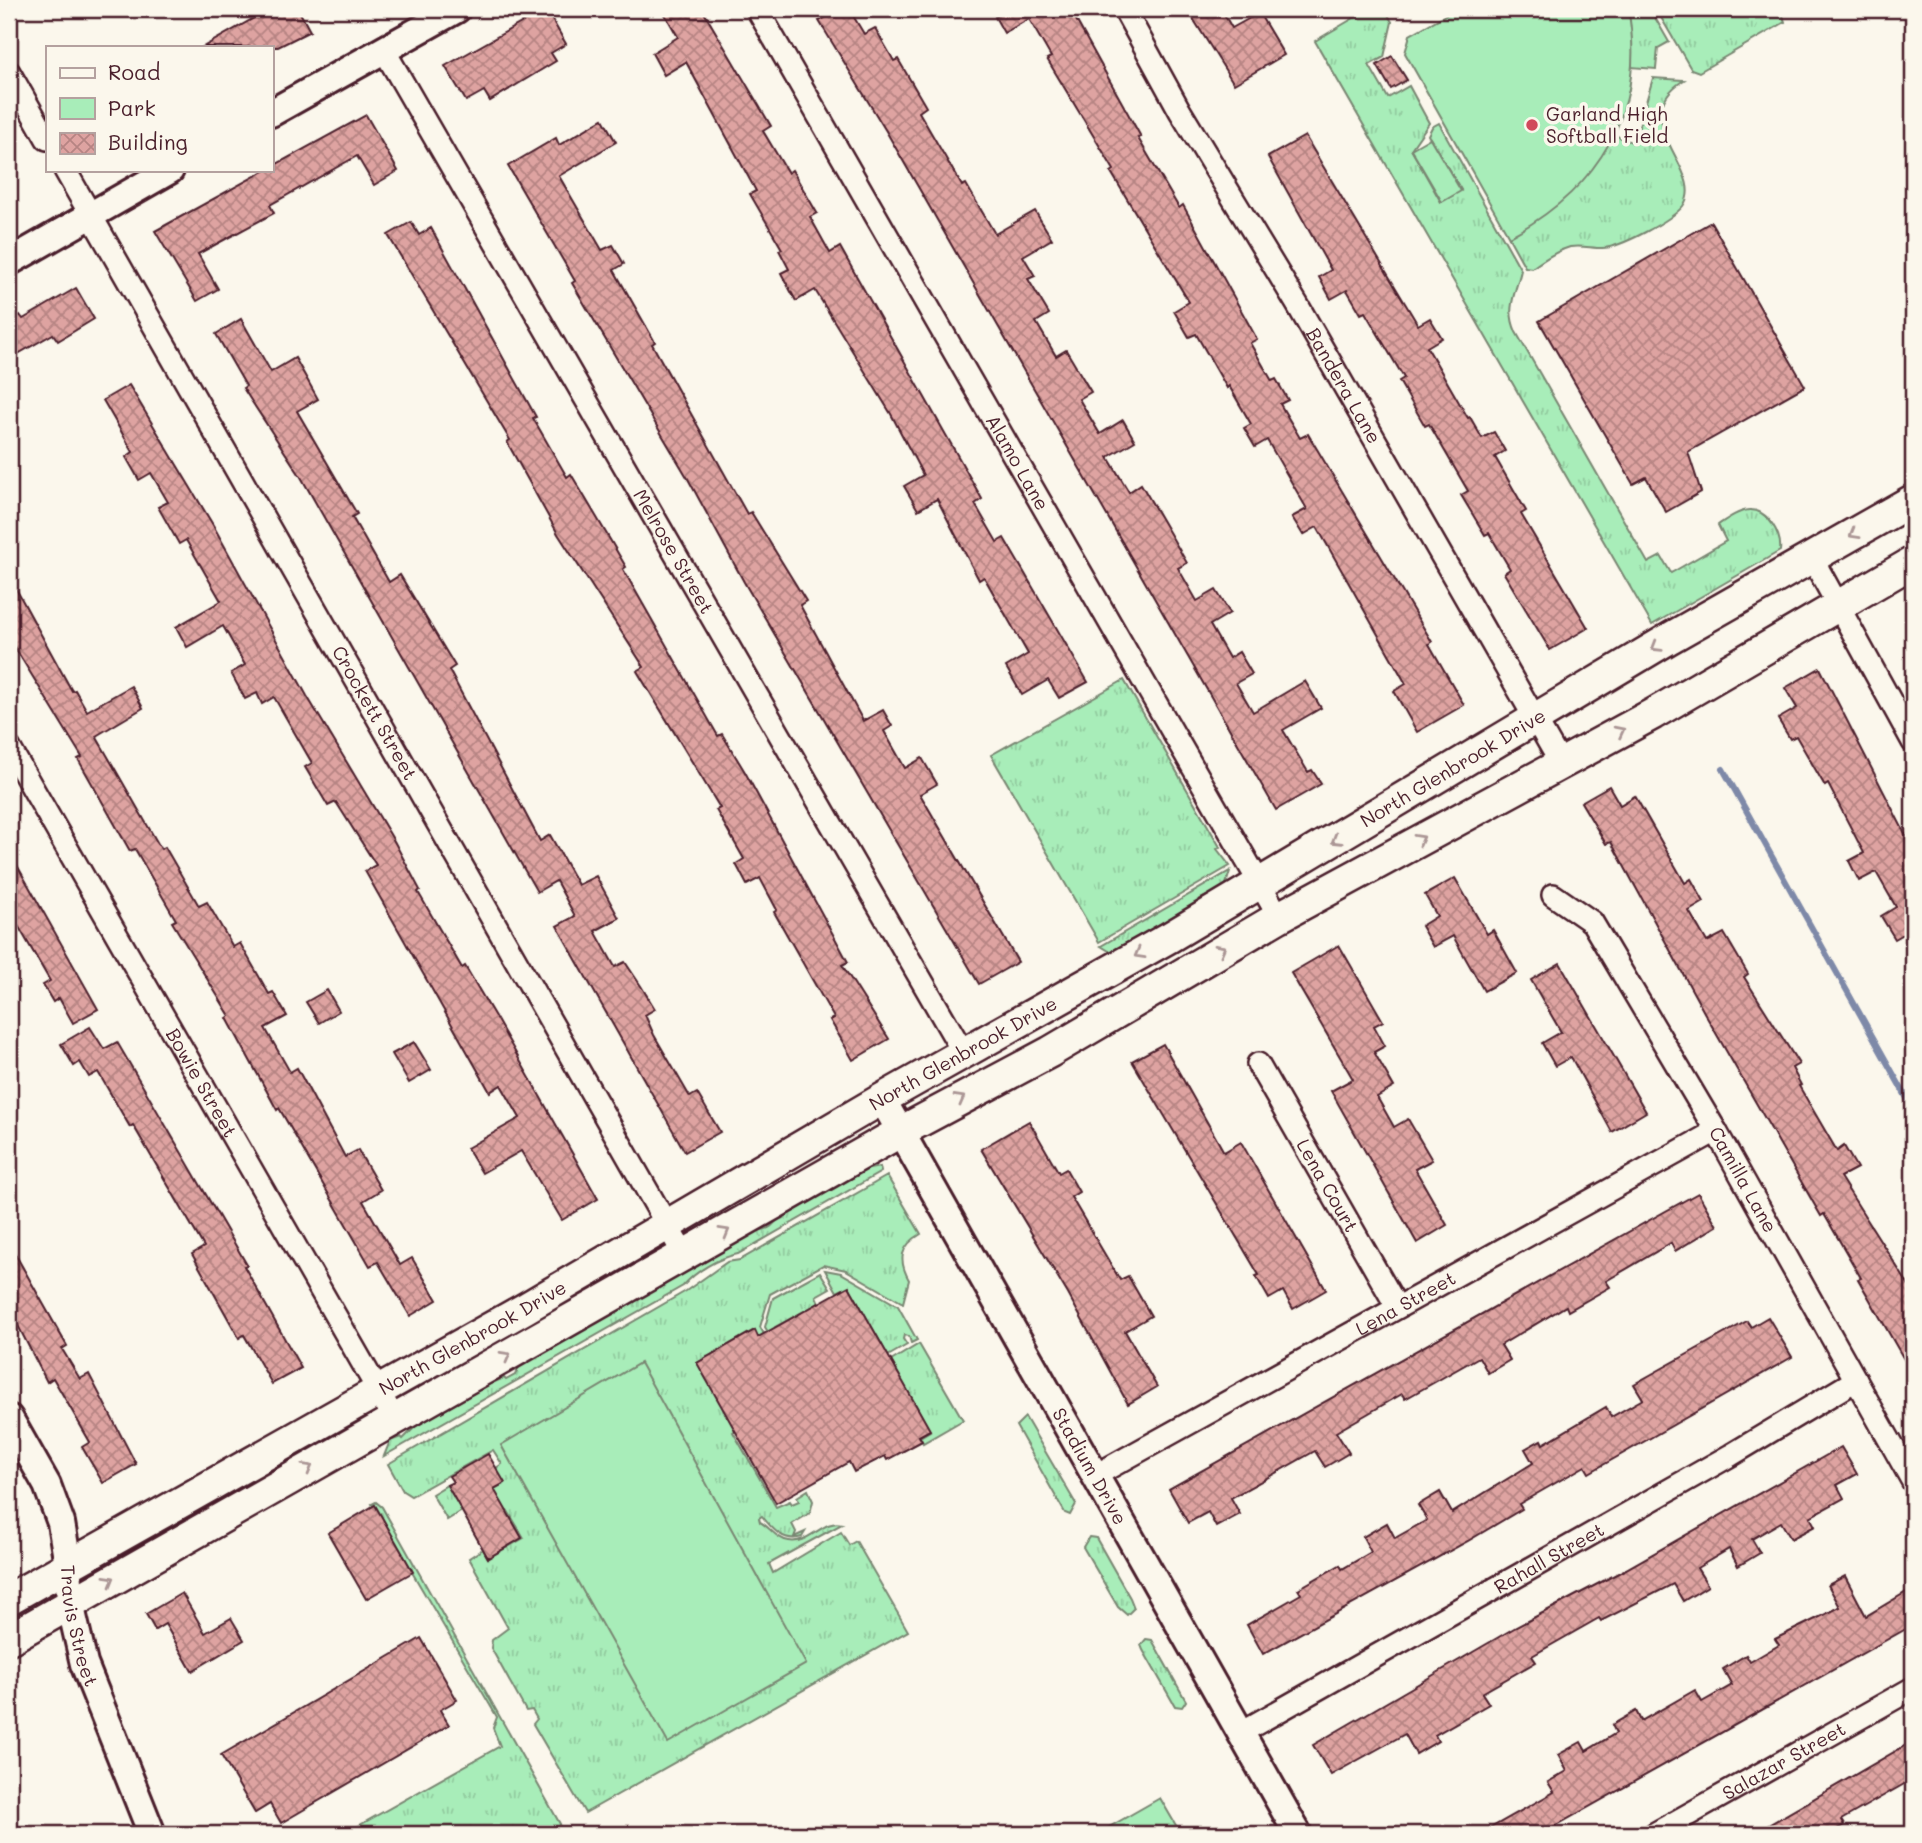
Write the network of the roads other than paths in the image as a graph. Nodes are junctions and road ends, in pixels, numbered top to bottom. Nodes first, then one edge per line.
1 (457, 9) edge
2 (757, 9) edge
3 (1124, 9) edge
4 (384, 50) junction
5 (9, 72) edge
6 (273, 112) edge
7 (46, 137) edge
8 (66, 172) edge
9 (166, 172) edge
10 (90, 214) junction
11 (9, 262) edge
12 (1913, 500) edge
13 (1812, 558) junction
14 (1913, 562) edge
15 (1837, 606) junction
16 (1534, 720) junction
17 (1913, 742) edge
18 (9, 747) edge
19 (1560, 762) junction
20 (1261, 884) junction
21 (1553, 895) dead end
22 (1279, 917) junction
23 (963, 1052) junction
24 (1258, 1064) dead end
25 (882, 1099) junction
26 (1716, 1131) junction
27 (901, 1132) junction
28 (667, 1225) junction
29 (684, 1255) junction
30 (1397, 1307) junction
31 (1856, 1380) junction
32 (378, 1389) junction
33 (9, 1418) edge
34 (394, 1418) junction
35 (1096, 1475) junction
36 (1913, 1482) edge
37 (68, 1564) junction
38 (9, 1599) edge
39 (70, 1604) junction
40 (9, 1639) edge
41 (1913, 1688) edge
42 (1240, 1732) junction
43 (152, 1834) edge
44 (1298, 1834) edge
45 (1654, 1834) edge

1 - 4 street
2 - 20 street, Alamo Lane
3 - 16 street, Bandera Lane
4 - 6 street
4 - 23 street, Melrose Street
5 - 7 street
8 - 10 street, Crockett Street
9 - 10 street
10 - 11 street
10 - 28 street, Crockett Street
12 -> 13 main road, North Glenbrook Drive
13 - 15 street
13 -> 16 main road, North Glenbrook Drive
14 - 15 main road, North Glenbrook Drive
15 - 17 street
19 -> 15 main road, North Glenbrook Drive
16 - 19 street, Bandera Lane
16 -> 20 main road, North Glenbrook Drive
18 - 32 street, Bowie Street
22 -> 19 main road, North Glenbrook Drive
20 - 22 street, Alamo Lane
20 -> 23 main road, North Glenbrook Drive
21 - 26 street, Camilla Lane
27 -> 22 main road, North Glenbrook Drive
23 - 25 main road, North Glenbrook Drive
24 - 30 street, Lena Court
25 - 27 street, Stadium Drive
25 - 28 main road, North Glenbrook Drive
26 - 30 street, Lena Street
26 - 31 street, Camilla Lane
29 -> 27 main road, North Glenbrook Drive
27 - 35 street, Stadium Drive
28 - 29 street, Crockett Street
28 - 32 main road, North Glenbrook Drive
34 -> 29 main road, North Glenbrook Drive
30 - 35 street, Lena Street
31 - 36 street, Camilla Lane
31 - 42 street, Rahall Street
32 - 34 street, Bowie Street
32 - 37 main road, North Glenbrook Drive
33 - 37 street, Travis Street
39 -> 34 main road, North Glenbrook Drive
35 - 42 street, Stadium Drive
37 - 38 main road, North Glenbrook Drive
37 - 39 street, Travis Street
39 - 40 main road, North Glenbrook Drive
39 - 43 street, Travis Street
41 - 45 street, Salazar Street
42 - 44 street, Stadium Drive

